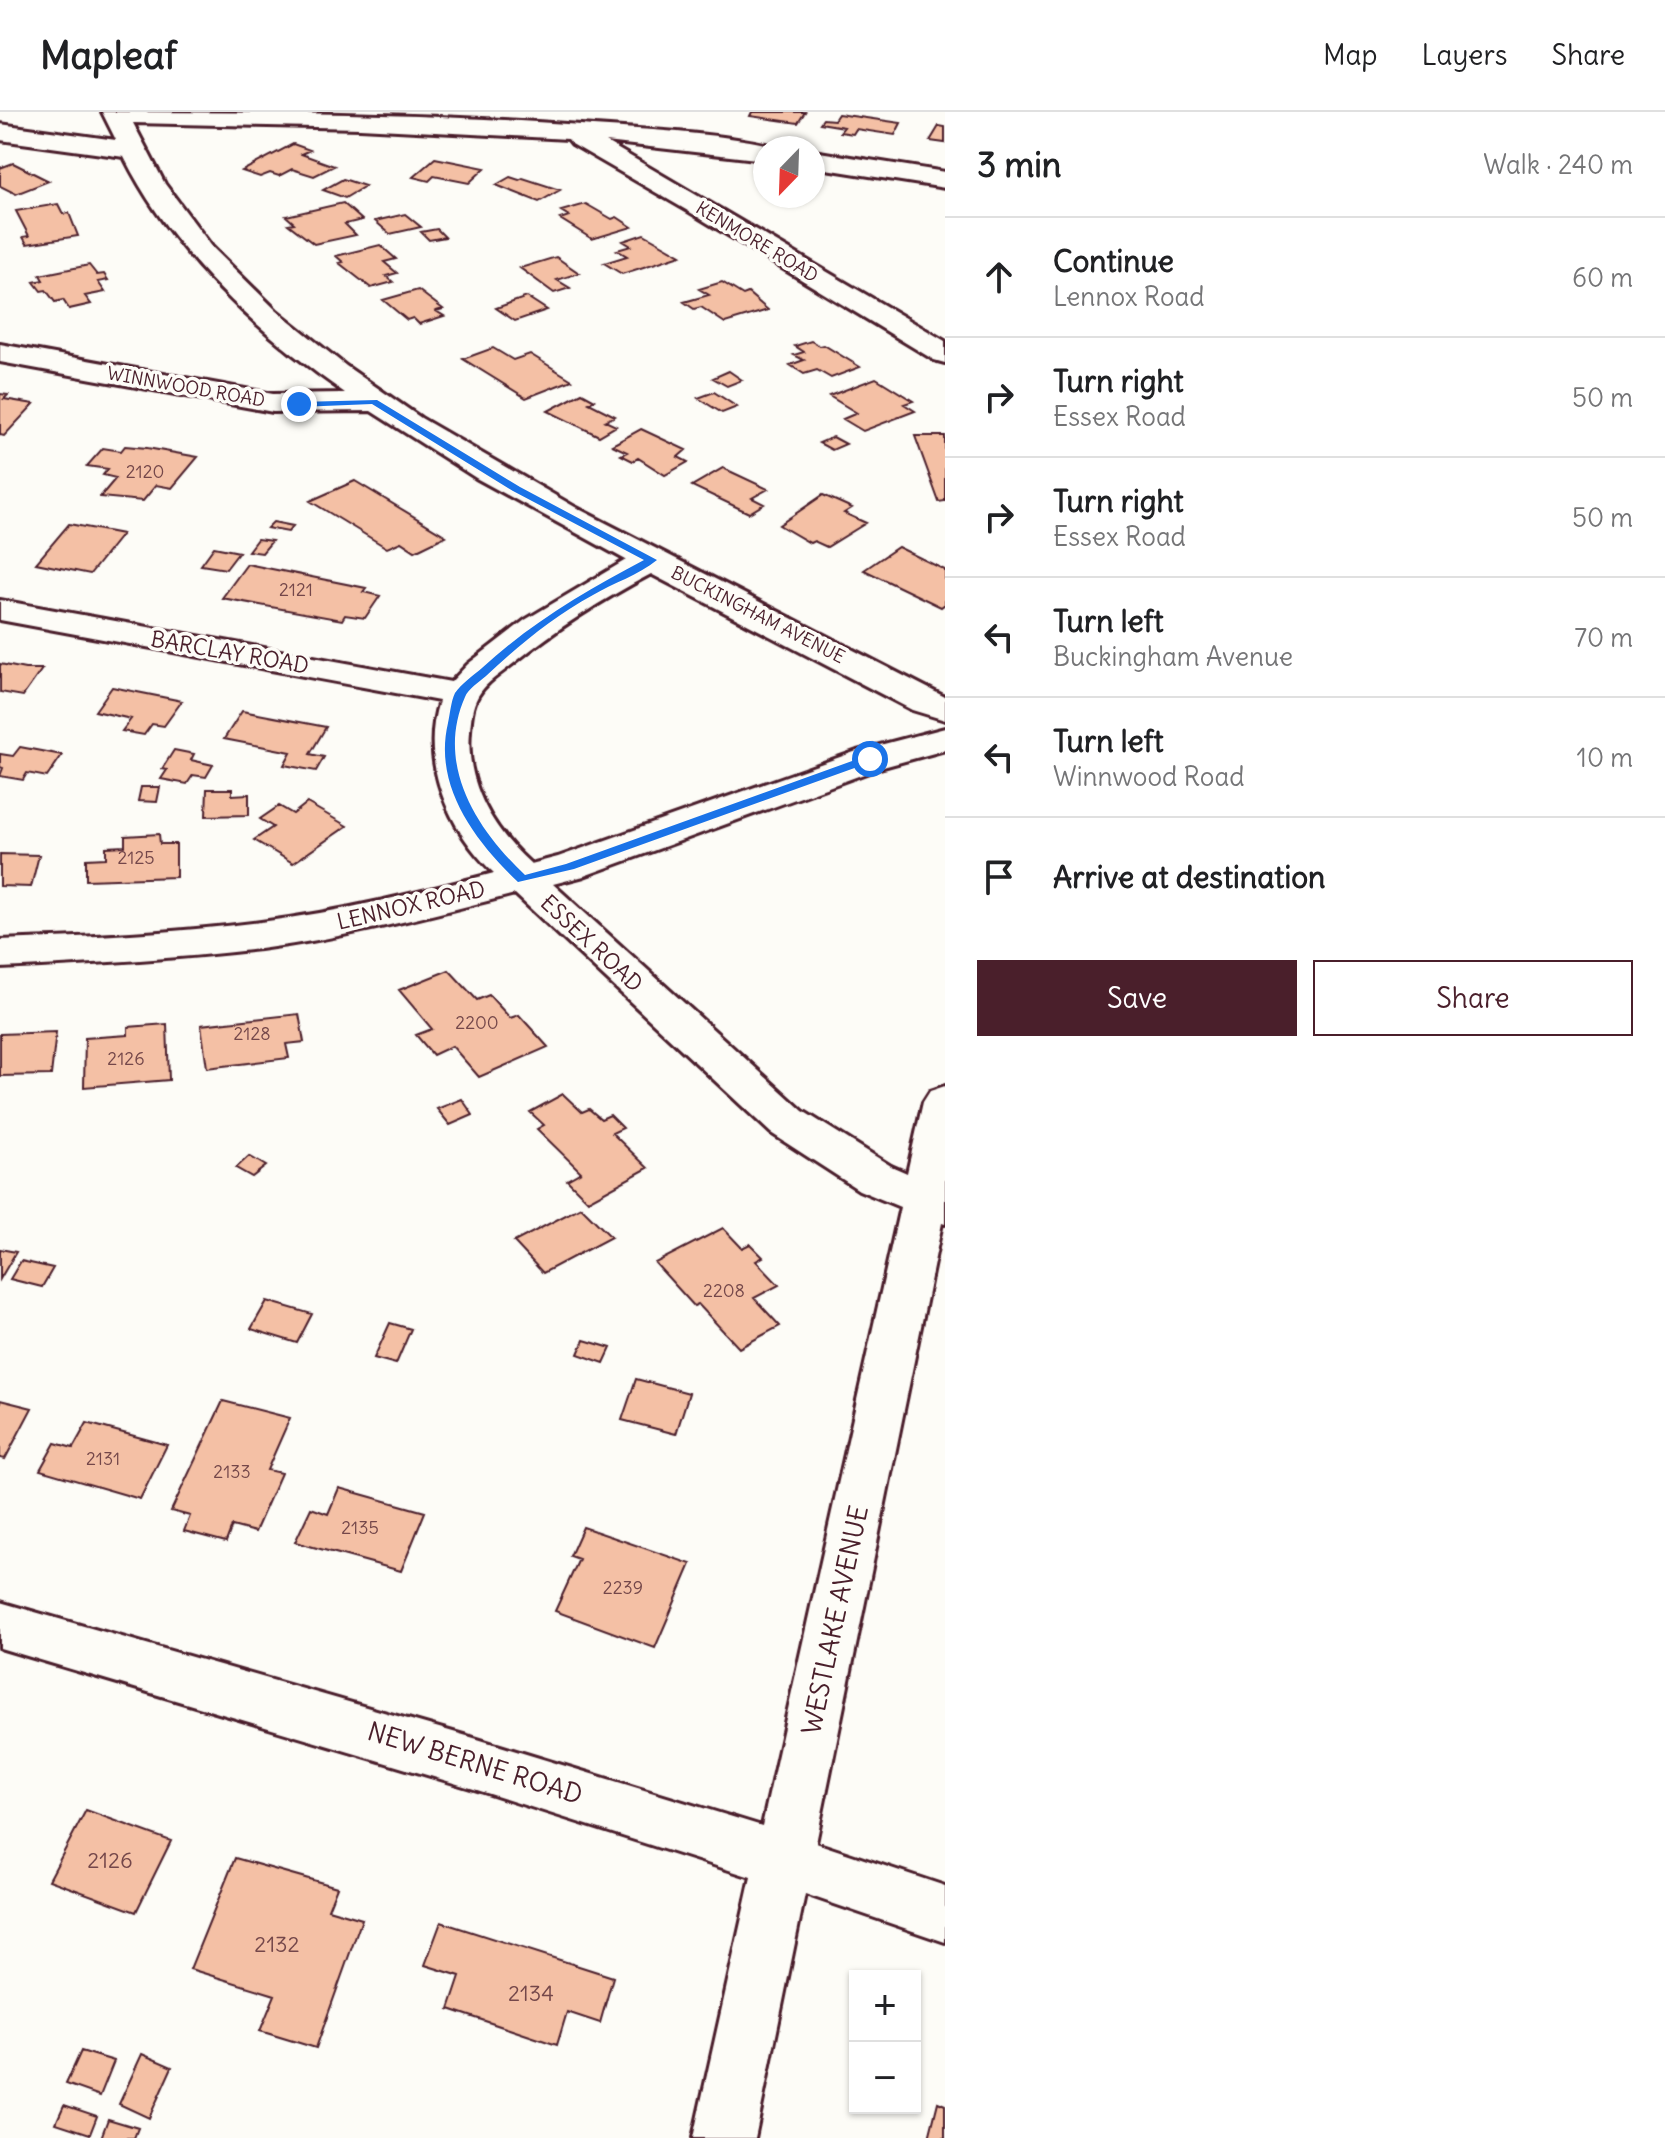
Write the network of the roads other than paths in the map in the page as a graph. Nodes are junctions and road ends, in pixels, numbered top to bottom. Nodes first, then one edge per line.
1 (116, 114) edge
2 (569, 131) junction
3 (0, 132) edge
4 (131, 150) junction
5 (753, 151) edge
6 (825, 161) edge
7 (945, 180) edge
8 (0, 353) edge
9 (945, 354) edge
10 (374, 402) junction
11 (652, 560) junction
12 (0, 610) edge
13 (460, 694) junction
14 (945, 709) edge
15 (945, 739) edge
16 (523, 879) junction
17 (0, 954) edge
18 (945, 1102) edge
19 (935, 1203) edge
20 (0, 1625) edge
21 (784, 1858) junction
22 (945, 1914) edge
23 (724, 2138) edge

1 - 2 street
1 - 4 street, BUCKINGHAM AVENUE
2 - 5 street
2 - 9 street, KENMORE ROAD
3 - 4 street
4 - 10 street, BUCKINGHAM AVENUE
6 - 7 street
8 - 10 street, WINNWOOD ROAD
10 - 11 street, BUCKINGHAM AVENUE
11 - 13 street
11 - 14 street, BUCKINGHAM AVENUE
12 - 13 street, BARCLAY ROAD
13 - 16 street, ESSEX ROAD
15 - 16 street, LENNOX ROAD
16 - 17 street, LENNOX ROAD
16 - 19 street, ESSEX ROAD
18 - 19 street, WESTLAKE AVENUE
19 - 21 street, WESTLAKE AVENUE
20 - 21 street, NEW BERNE ROAD
21 - 22 street, NEW BERNE ROAD
21 - 23 street, WESTLAKE AVENUE

